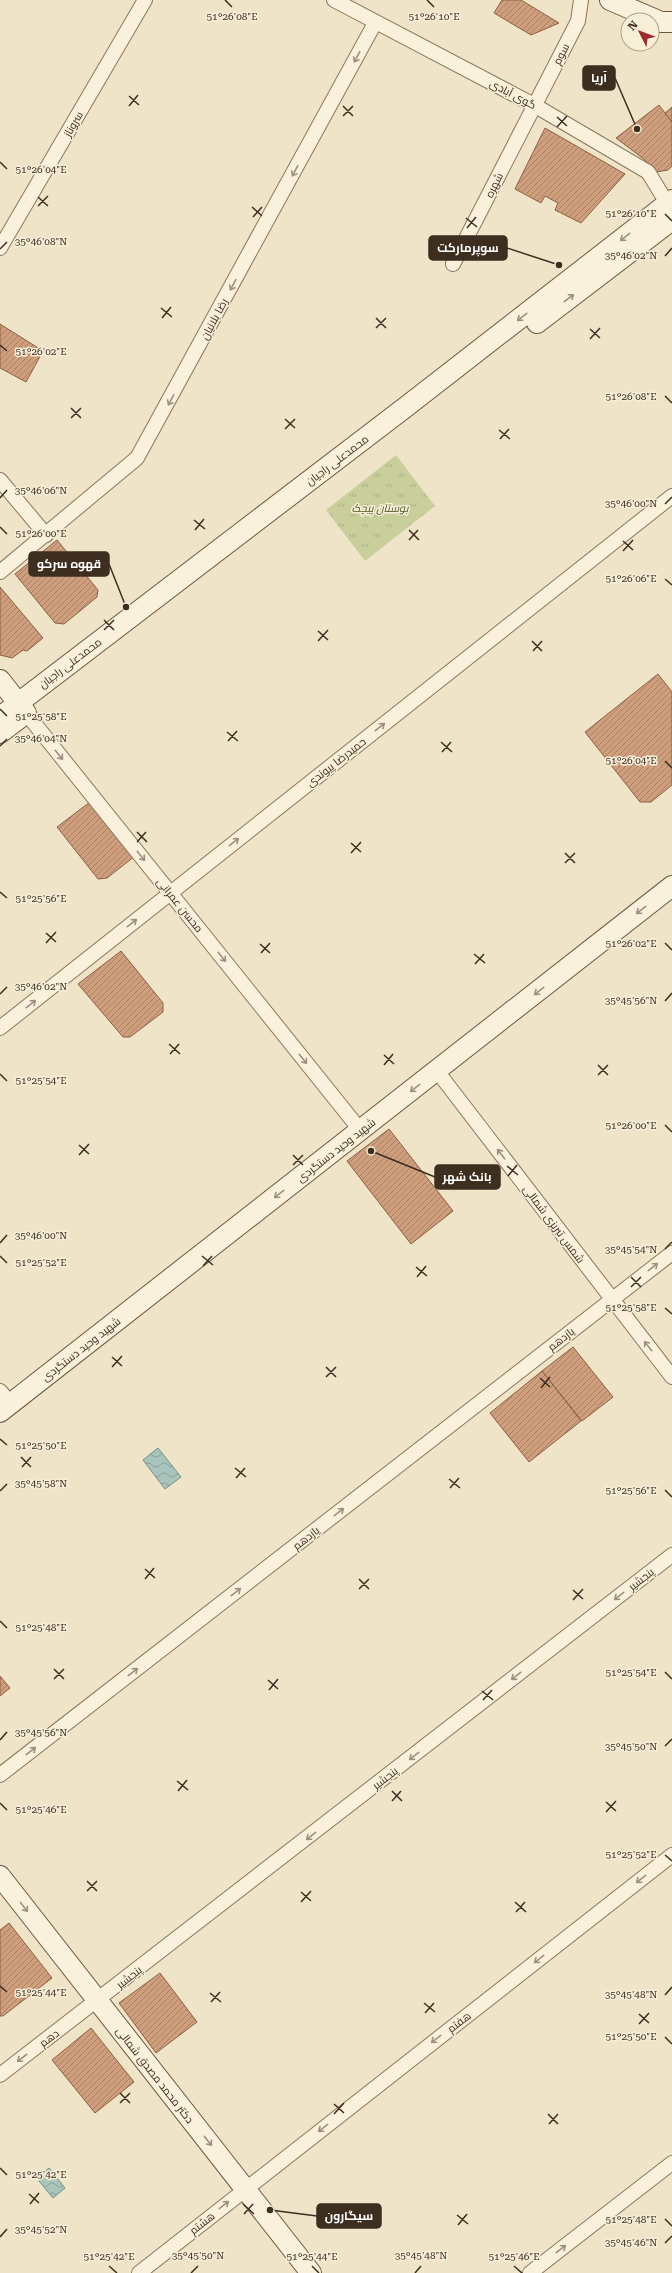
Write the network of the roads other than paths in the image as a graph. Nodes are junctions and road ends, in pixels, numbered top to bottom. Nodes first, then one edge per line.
1 (145, 0) edge
2 (334, 0) edge
3 (581, 0) edge
4 (610, 0) edge
5 (375, 22) junction
6 (672, 22) edge
7 (534, 105) junction
8 (671, 209) edge
9 (0, 248) edge
10 (453, 264) dead end
11 (0, 480) edge
12 (672, 496) edge
13 (46, 535) junction
14 (0, 572) edge
15 (0, 680) edge
16 (22, 708) junction
17 (0, 717) edge
18 (0, 733) edge
19 (672, 886) edge
20 (170, 893) junction
21 (0, 1028) edge
22 (438, 1071) junction
23 (361, 1130) junction
24 (672, 1252) edge
25 (612, 1300) junction
26 (672, 1377) edge
27 (4, 1402) edge
28 (672, 1555) edge
29 (0, 1775) edge
30 (672, 1855) edge
31 (0, 1876) edge
32 (98, 2001) junction
33 (0, 2075) edge
34 (672, 2163) edge
35 (245, 2189) junction
36 (139, 2273) edge
37 (311, 2273) edge
38 (530, 2273) edge

1 - 9 street, سروناز
2 - 5 street, گوی آبادی
3 - 7 street, سوم
4 - 6 main road
5 - 7 street, گوی آبادی
5 -> 13 street, رضا بلانیان
7 - 8 street, گوی آبادی
7 - 10 street, شهره
8 - 16 main road, محمدعلی راجیان
11 - 13 street
20 -> 12 street, حمیدرضا پیوندی
13 - 14 street, رضا بلانیان
15 - 16 main road, محسن عمرانی
16 - 17 main road, محمدعلی راجیان
16 - 18 main road, محمدعلی راجیان
16 -> 20 street, محسن عمرانی
19 -> 22 main road, شهید وحید دستگردی
21 -> 20 street, حمیدرضا پیوندی
20 -> 23 street, محسن عمرانی
22 -> 23 main road, شهید وحید دستگردی
25 -> 22 street, شمس تبریزی شمالی
23 -> 27 main road, شهید وحید دستگردی
25 -> 24 street, یازدهم
26 -> 25 street, شمس تبریزی شمالی
29 -> 25 street, یازدهم
28 -> 32 street, پنجشیر
30 -> 35 street, هفتم
31 -> 32 main road, دکتر محمد مصدق شمالی
32 -> 33 street, دهم
32 -> 35 main road, دکتر محمد مصدق شمالی
38 -> 34 street
36 -> 35 street, هشتم
35 - 37 main road, دکتر محمد مصدق شمالی

